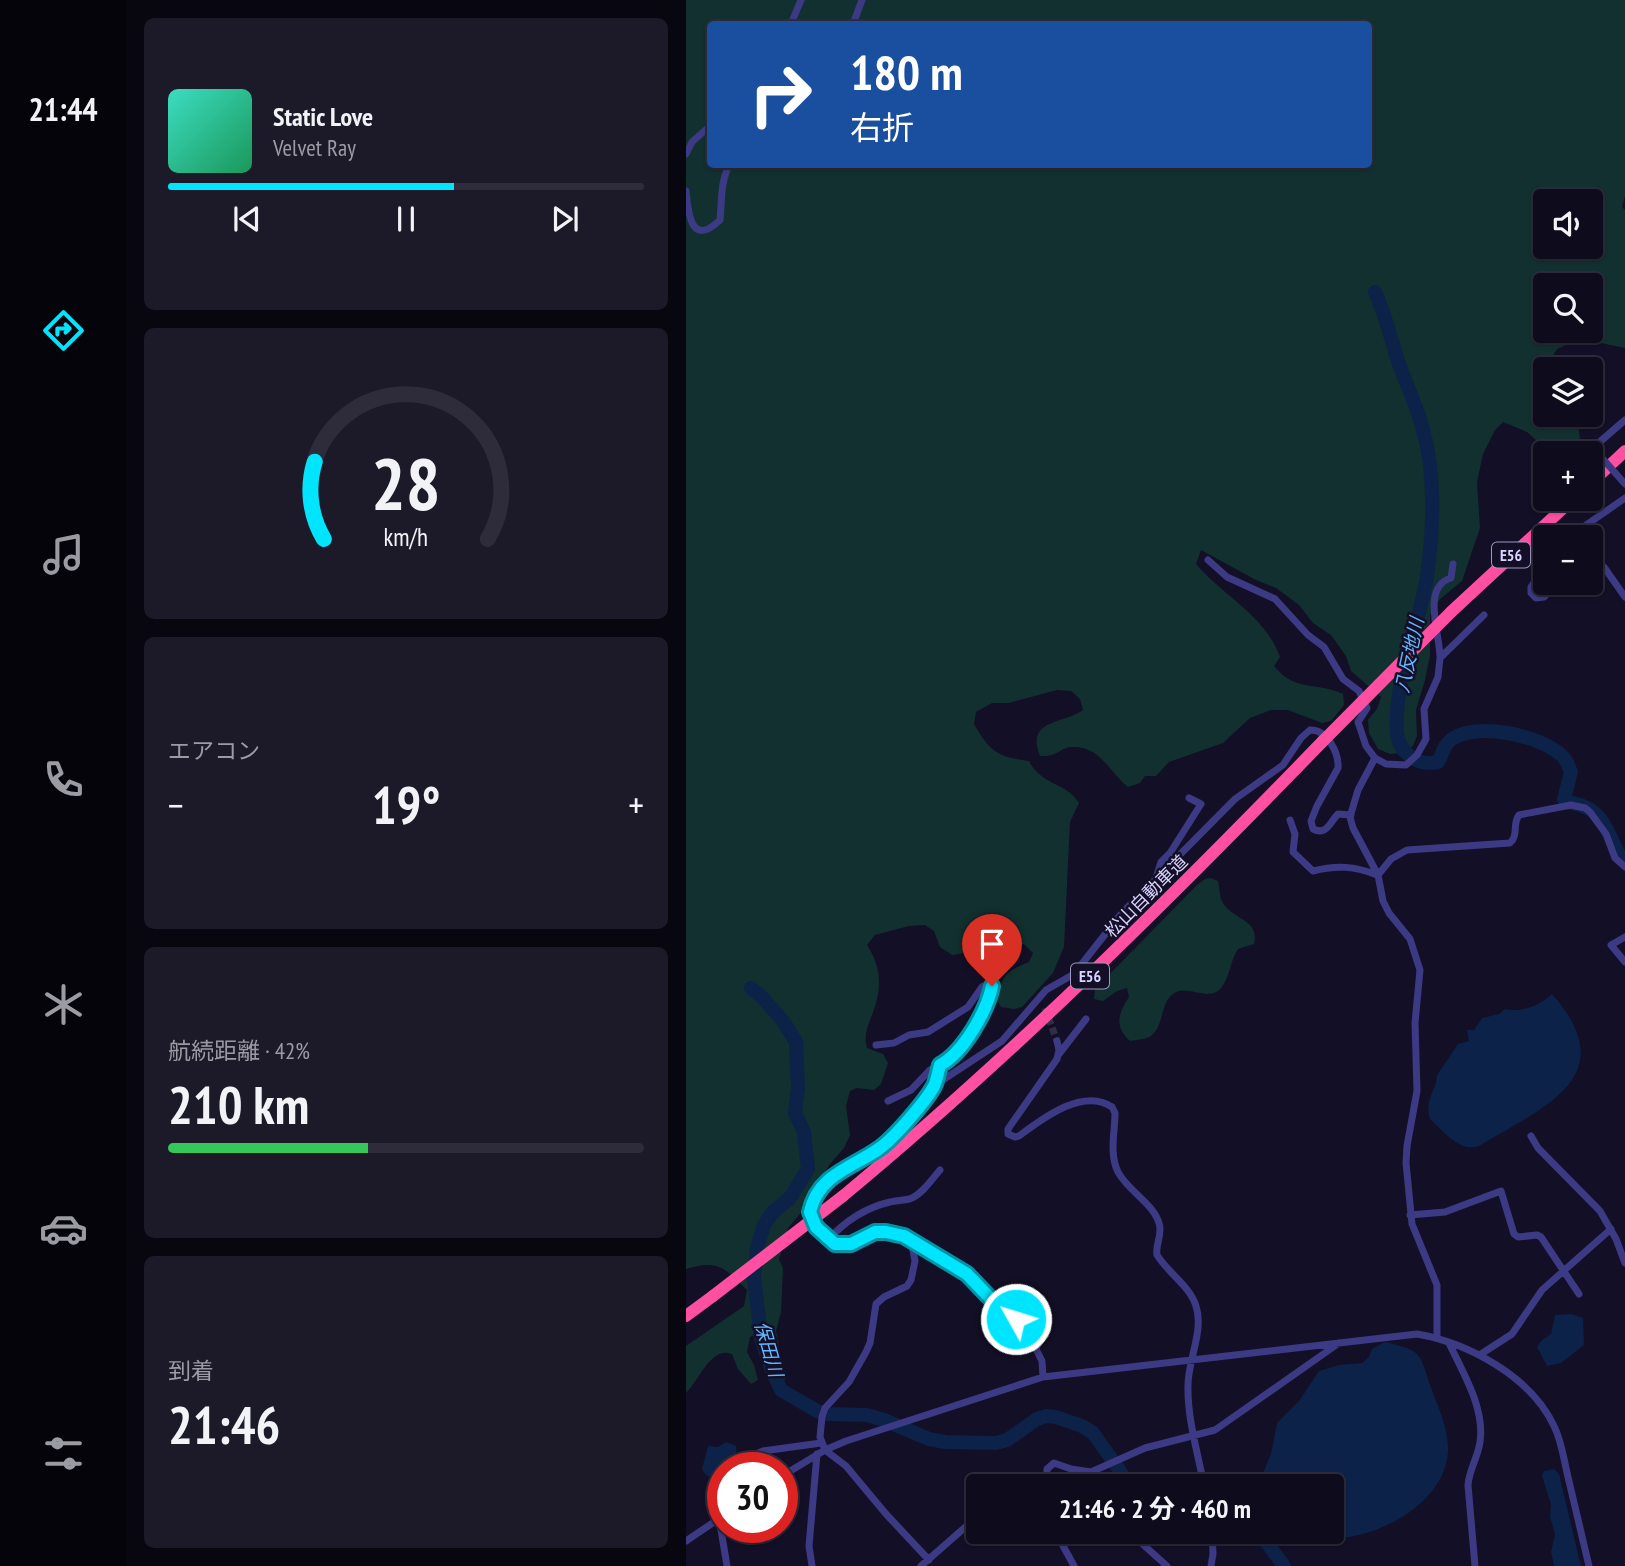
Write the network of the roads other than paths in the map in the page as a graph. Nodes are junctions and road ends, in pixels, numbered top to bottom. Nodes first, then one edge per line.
1 (800, 0) edge
2 (862, 0) edge
3 (793, 21) edge
4 (854, 21) edge
5 (707, 129) edge
6 (686, 154) edge
7 (728, 168) edge
8 (686, 191) edge
9 (1625, 420) edge
10 (1625, 451) edge
11 (1603, 472) edge
12 (1625, 484) edge
13 (1625, 498) edge
14 (1560, 511) edge
15 (1586, 525) edge
16 (1208, 560) dead end
17 (1453, 564) dead end
18 (1603, 566) edge
19 (1625, 597) edge
20 (1484, 615) dead end
21 (1440, 658) junction
22 (1375, 758) junction
23 (1189, 798) dead end
24 (1351, 815) junction
25 (1290, 820) dead end
26 (1625, 867) edge
27 (1378, 875) junction
28 (1155, 881) junction
29 (1625, 937) edge
30 (1625, 961) edge
31 (1038, 999) junction
32 (1045, 1008) tunnel mouth
33 (1086, 1019) dead end
34 (1057, 1041) tunnel mouth
35 (876, 1045) dead end
36 (1059, 1054) junction
37 (940, 1065) junction
38 (935, 1085) junction
39 (888, 1101) dead end
40 (1531, 1136) dead end
41 (940, 1170) dead end
42 (1410, 1215) junction
43 (1611, 1229) junction
44 (828, 1240) junction
45 (911, 1240) junction
46 (1625, 1263) edge
47 (1562, 1271) junction
48 (1579, 1294) dead end
49 (686, 1316) edge
50 (1437, 1337) junction
51 (1340, 1342) junction
52 (1449, 1343) junction
53 (1481, 1354) junction
54 (1190, 1359) junction
55 (1043, 1377) junction
56 (1195, 1437) junction
57 (821, 1449) junction
58 (761, 1452) edge
59 (798, 1465) edge
60 (1047, 1474) edge
61 (1202, 1474) edge
62 (707, 1527) edge
63 (966, 1527) edge
64 (686, 1541) edge
65 (724, 1543) edge
66 (1062, 1544) edge
67 (1142, 1544) edge
68 (1212, 1544) edge
69 (929, 1560) junction
70 (727, 1566) edge
71 (812, 1566) edge
72 (921, 1566) edge
73 (1074, 1566) edge
74 (1167, 1566) edge
75 (1211, 1566) edge
76 (1475, 1566) edge
77 (1588, 1566) edge

1 - 3 street
2 - 4 street
5 - 6 street
7 - 8 street
9 - 12 street, bridge
10 - 11 highway
13 - 15 street
14 - 49 highway, 松山自動車道 / E56, bridge
16 - 22 street
17 - 21 street
18 - 19 street
20 - 21 street
21 - 22 street
22 - 24 street
23 - 28 street
24 - 27 street
24 - 28 street
25 - 27 street
26 - 27 street
27 - 42 street
28 - 31 street
29 - 30 street
31 - 32 street
31 - 38 street
33 - 36 street
34 - 36 street
35 - 37 street
36 - 54 street
37 - 38 street
37 - 39 street
38 - 44 street
40 - 43 street
41 - 44 street
42 - 47 street
42 - 50 street
43 - 46 street
43 - 47 street
44 - 45 street
45 - 55 street
45 - 57 street
47 - 48 street
47 - 53 street
50 - 51 street
50 - 52 street
51 - 54 street
51 - 56 street
52 - 53 street
52 - 76 street
53 - 77 street
54 - 55 street
54 - 56 street
55 - 57 street
56 - 60 street
56 - 61 street
57 - 58 street
57 - 59 street
57 - 69 street
57 - 71 street
62 - 64 street
63 - 69 street
65 - 70 street
66 - 73 street
67 - 74 street
68 - 75 street
69 - 72 street

